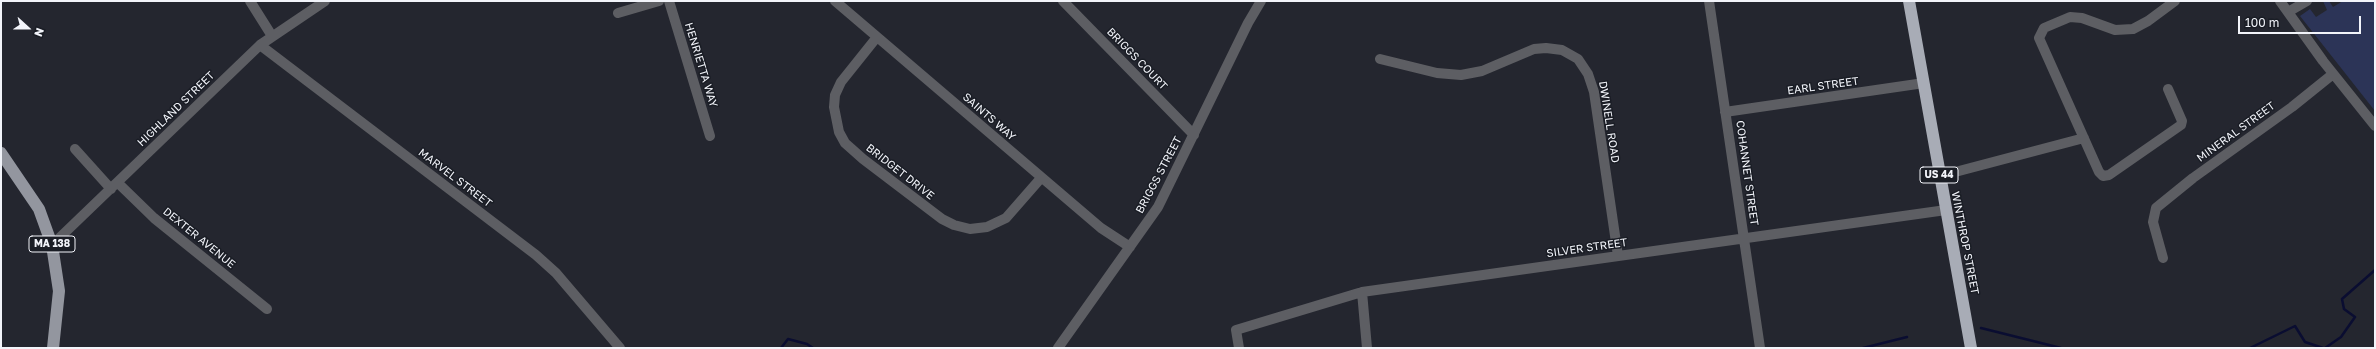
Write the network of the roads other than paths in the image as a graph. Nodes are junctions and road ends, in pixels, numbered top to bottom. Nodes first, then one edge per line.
1 (250, 1) edge
2 (326, 1) edge
3 (659, 1) edge
4 (669, 1) edge
5 (835, 1) edge
6 (1063, 1) edge
7 (1261, 1) edge
8 (1709, 1) edge
9 (1909, 1) edge
10 (2176, 1) edge
11 (2280, 1) edge
12 (2306, 1) edge
13 (2288, 12) junction
14 (618, 13) dead end
15 (272, 36) junction
16 (877, 37) junction
17 (260, 45) junction
18 (1380, 59) dead end
19 (2333, 74) junction
20 (1924, 83) junction
21 (2168, 89) dead end
22 (1726, 112) junction
23 (2375, 126) edge
24 (1194, 135) junction
25 (710, 136) dead end
26 (2084, 138) junction
27 (75, 149) dead end
28 (1, 153) edge
29 (1940, 176) junction
30 (1041, 178) junction
31 (114, 186) junction
32 (1946, 210) junction
33 (1744, 238) junction
34 (52, 245) junction
35 (1130, 247) junction
36 (1618, 256) junction
37 (2163, 258) dead end
38 (1362, 292) junction
39 (267, 309) dead end
40 (53, 348) edge
41 (620, 348) edge
42 (1058, 348) edge
43 (1238, 348) edge
44 (1367, 348) edge
45 (1760, 348) edge
46 (1971, 348) edge

1 - 15 street
2 - 15 street, HIGHLAND STREET
3 - 14 street
4 - 25 street, HENRIETTA WAY
5 - 16 street, SAINTS WAY
6 - 24 street, BRIGGS COURT
7 - 24 street, BRIGGS STREET
8 - 22 street, COHANNET STREET
9 - 20 highway, WINTHROP STREET / US 44
10 - 26 street
11 - 13 street
12 - 13 street
13 - 19 street
15 - 17 street, HIGHLAND STREET
16 - 30 street, SAINTS WAY
16 - 30 street, BRIDGET DRIVE
17 - 31 street, HIGHLAND STREET
17 - 41 street, MARVEL STREET
18 - 36 street, DWINELL ROAD
19 - 23 street
19 - 37 street, MINERAL STREET
20 - 22 street, EARL STREET
20 - 29 highway, WINTHROP STREET / US 44
21 - 26 street
22 - 33 street, COHANNET STREET
24 - 35 street, BRIGGS STREET
26 - 29 street
27 - 31 street, DEXTER AVENUE
28 - 34 main road, MA 138
29 - 32 highway, WINTHROP STREET / US 44
30 - 35 street, SAINTS WAY
31 - 34 street, HIGHLAND STREET
31 - 39 street, DEXTER AVENUE
32 - 33 street, SILVER STREET
32 - 46 highway, WINTHROP STREET / US 44
33 - 36 street, SILVER STREET
33 - 45 street, COHANNET STREET
34 - 40 main road, MA 138
35 - 42 street, BRIGGS STREET
36 - 38 street, SILVER STREET
38 - 43 street, SILVER STREET
38 - 44 street

